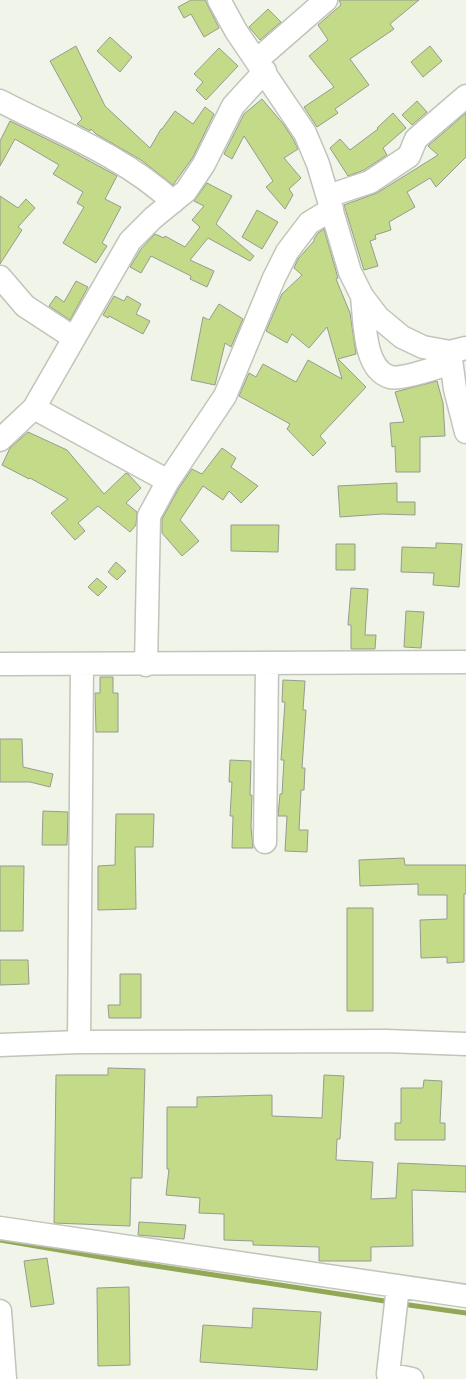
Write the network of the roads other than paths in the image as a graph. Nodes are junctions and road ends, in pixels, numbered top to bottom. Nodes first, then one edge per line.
1 (219, 0) edge
2 (326, 0) edge
3 (261, 66) junction
4 (466, 96) edge
5 (0, 101) edge
6 (173, 202) junction
7 (330, 203) junction
8 (0, 277) edge
9 (362, 296) junction
10 (74, 338) junction
11 (456, 354) edge
12 (34, 408) junction
13 (466, 432) edge
14 (0, 440) edge
15 (168, 481) junction
16 (466, 662) edge
17 (0, 664) edge
18 (267, 664) junction
19 (82, 665) junction
20 (146, 665) junction
21 (265, 842) dead end
22 (78, 1042) junction
23 (466, 1044) edge
24 (0, 1045) edge
25 (0, 1228) edge
26 (398, 1286) junction
27 (466, 1296) edge
28 (0, 1311) edge
29 (5, 1379) edge
30 (412, 1379) edge

1 - 3 street
2 - 3 street
3 - 6 street
3 - 7 street
4 - 7 street
5 - 6 street
6 - 10 street
7 - 9 street
7 - 15 street
8 - 10 street
9 - 11 street
9 - 11 street
10 - 12 street
11 - 13 street
12 - 14 street
12 - 15 street
15 - 20 street
16 - 18 street
17 - 19 street
18 - 20 street
18 - 21 street
19 - 20 street
19 - 22 street
22 - 23 street
22 - 24 street
25 - 26 street
26 - 27 street
26 - 30 street
28 - 29 street

